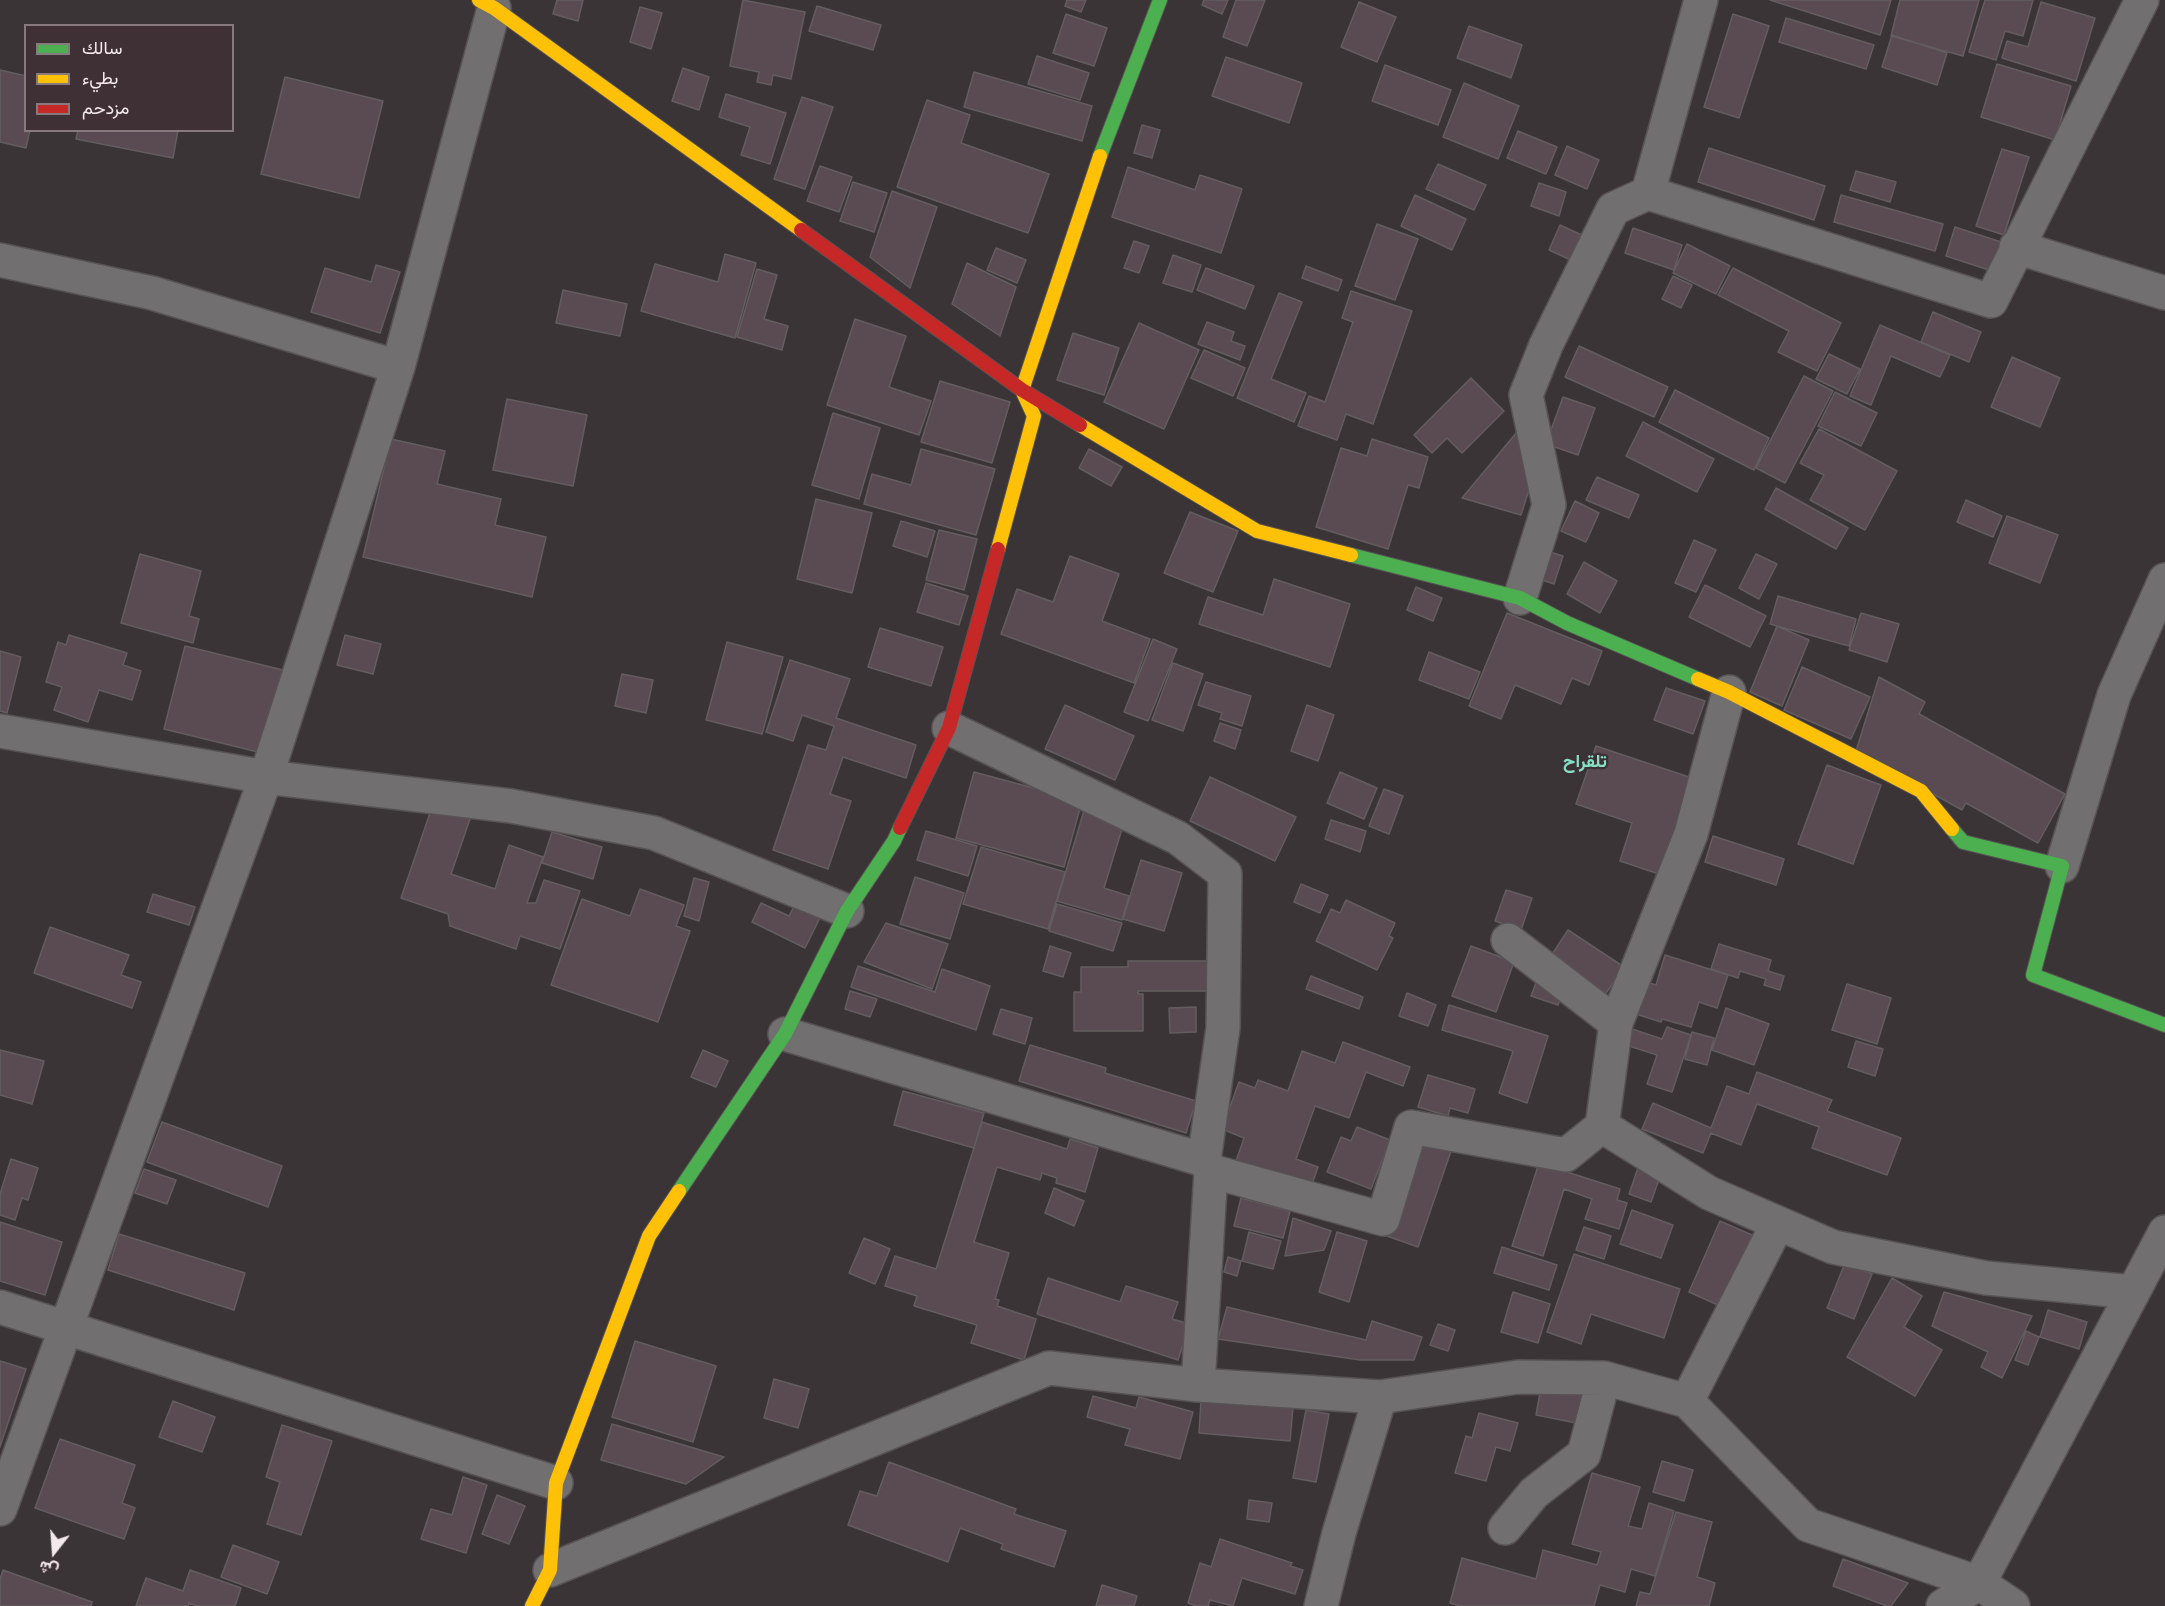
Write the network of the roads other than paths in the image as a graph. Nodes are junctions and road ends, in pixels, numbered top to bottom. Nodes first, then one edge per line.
1 (1160, 0) edge
2 (1701, 0) edge
3 (2142, 0) edge
4 (487, 4) edge
5 (1648, 193) junction
6 (2016, 247) junction
7 (0, 260) edge
8 (2165, 292) edge
9 (398, 367) junction
10 (1022, 390) junction
11 (2165, 580) edge
12 (1520, 598) junction
13 (1729, 692) junction
14 (949, 728) junction
15 (0, 731) edge
16 (266, 777) junction
17 (2062, 866) junction
18 (847, 911) junction
19 (1508, 940) dead end
20 (1616, 1023) junction
21 (2165, 1026) edge
22 (785, 1034) junction
23 (1602, 1126) junction
24 (1208, 1165) junction
25 (1778, 1222) junction
26 (2165, 1232) edge
27 (2133, 1292) junction
28 (0, 1306) edge
29 (66, 1326) junction
30 (1605, 1377) junction
31 (1198, 1385) junction
32 (1380, 1397) junction
33 (1687, 1401) junction
34 (556, 1483) junction
35 (0, 1509) edge
36 (1505, 1527) dead end
37 (550, 1569) junction
38 (1979, 1583) junction
39 (532, 1606) edge
40 (1321, 1606) edge
41 (1943, 1606) edge
42 (2013, 1606) edge

1 - 10 street
2 - 5 street
3 - 6 street
4 - 9 street
4 - 10 street
5 - 6 street
5 - 12 street
6 - 8 street
7 - 9 street
9 - 16 street
10 - 12 street
10 - 14 street
11 - 17 street
12 - 13 street
13 - 17 street
13 - 20 street
14 - 18 street
14 - 24 street
15 - 16 street
16 - 18 street
16 - 29 street
17 - 21 street
18 - 22 street
19 - 20 street
20 - 23 street
22 - 24 street
22 - 34 street
23 - 24 street
23 - 25 street
24 - 31 street
25 - 27 street
25 - 33 street
26 - 27 street
27 - 38 street
28 - 29 street
29 - 34 street
29 - 35 street
30 - 32 street
30 - 33 street
30 - 36 street
31 - 32 street
31 - 37 street
32 - 40 street
33 - 38 street
34 - 37 street
37 - 39 street
38 - 41 street
38 - 42 street

